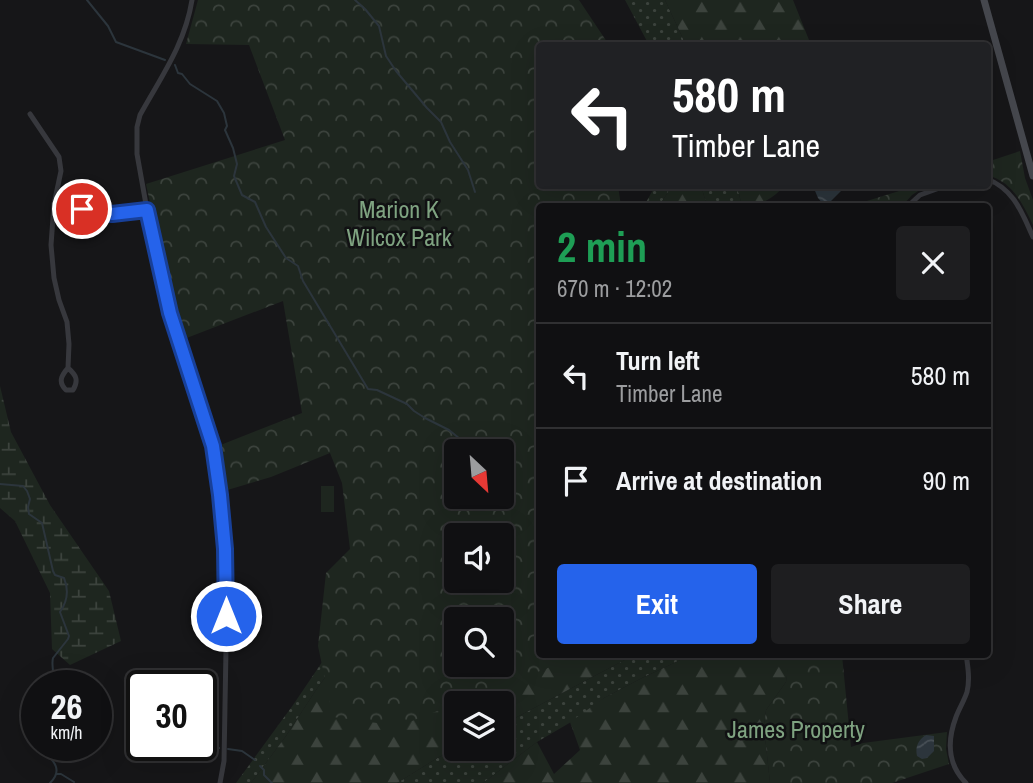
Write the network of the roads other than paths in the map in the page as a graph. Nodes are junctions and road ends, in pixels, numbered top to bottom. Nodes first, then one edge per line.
1 (192, 0) edge
2 (984, 0) edge
3 (30, 114) dead end
4 (1033, 176) edge
5 (991, 181) edge
6 (937, 189) edge
7 (911, 203) edge
8 (54, 204) junction
9 (147, 210) junction
10 (1033, 237) edge
11 (68, 368) dead end
12 (966, 658) edge
13 (220, 783) edge
14 (966, 783) edge

1 - 9 street
2 - 4 street
3 - 8 street
5 - 10 street
6 - 7 street
8 - 9 street
8 - 11 street
9 - 13 street
12 - 14 street

